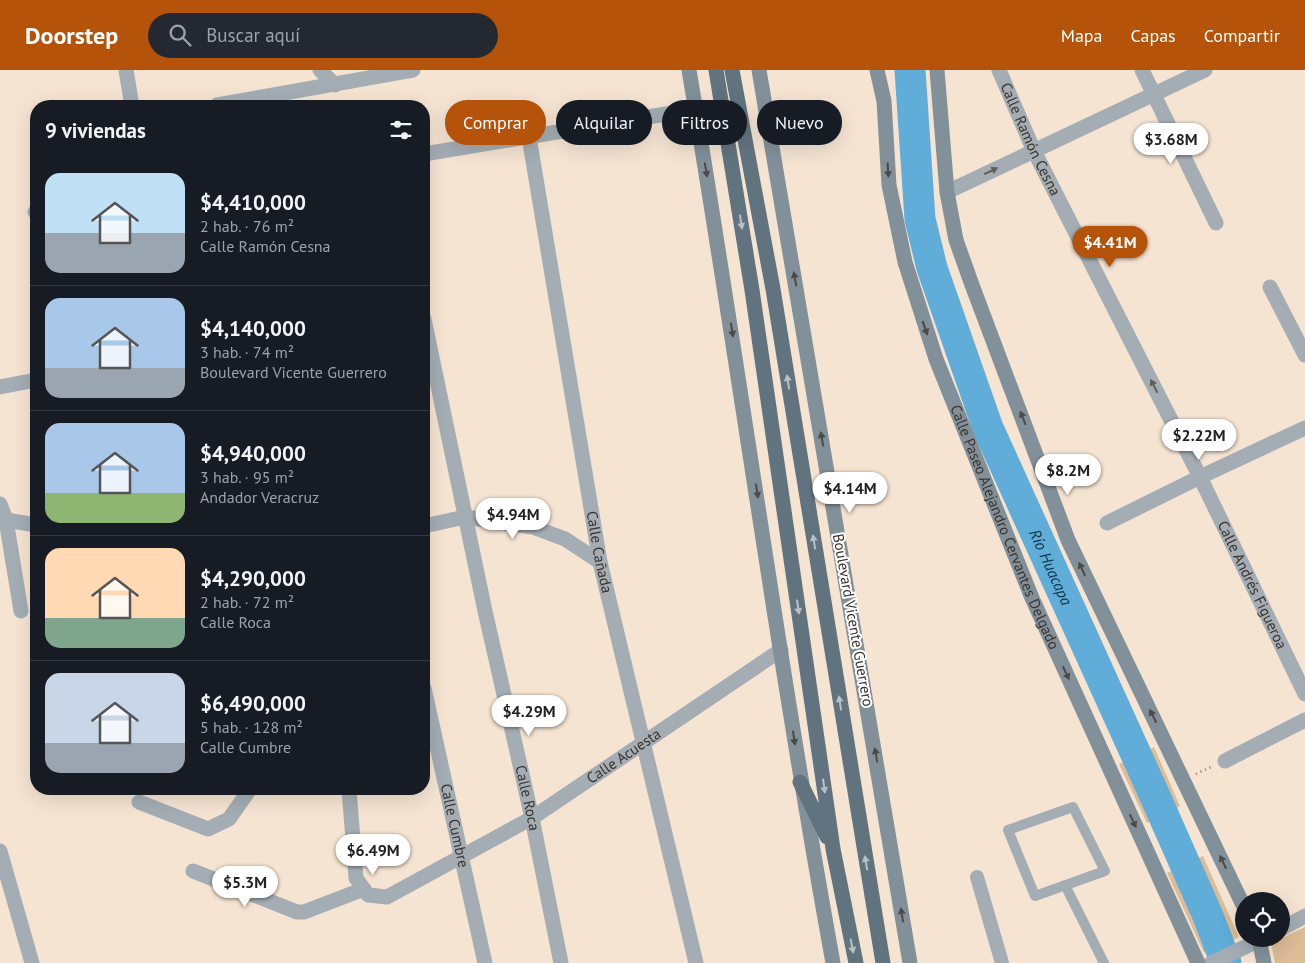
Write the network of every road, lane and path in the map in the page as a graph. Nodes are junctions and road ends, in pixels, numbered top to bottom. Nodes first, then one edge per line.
1 (126, 70) edge
2 (320, 70) edge
3 (413, 70) edge
4 (690, 70) edge
5 (716, 70) edge
6 (732, 70) edge
7 (737, 70) edge
8 (759, 70) edge
9 (877, 70) edge
10 (937, 70) edge
11 (998, 70) edge
12 (1142, 70) edge
13 (1205, 70) edge
14 (334, 85) junction
15 (1153, 94) junction
16 (131, 100) edge
17 (246, 100) edge
18 (695, 100) edge
19 (737, 100) edge
20 (738, 100) edge
21 (662, 115) edge
22 (546, 134) edge
23 (480, 145) edge
24 (530, 145) edge
25 (702, 145) edge
26 (745, 145) edge
27 (1034, 151) junction
28 (430, 153) edge
29 (947, 192) junction
30 (1216, 223) dead end
31 (1270, 287) dead end
32 (1305, 355) edge
33 (430, 373) edge
34 (30, 381) edge
35 (0, 387) edge
36 (1305, 428) edge
37 (1200, 476) junction
38 (0, 504) edge
39 (465, 518) junction
40 (6, 520) junction
41 (1107, 523) dead end
42 (30, 524) edge
43 (430, 525) edge
44 (600, 562) junction
45 (21, 612) dead end
46 (781, 650) junction
47 (1305, 694) edge
48 (430, 715) edge
49 (1305, 720) edge
50 (644, 743) junction
51 (1225, 761) joint
52 (1184, 779) junction
53 (800, 782) junction
54 (246, 795) edge
55 (349, 795) edge
56 (139, 802) dead end
57 (532, 818) junction
58 (833, 849) junction
59 (0, 850) edge
60 (462, 856) junction
61 (193, 871) dead end
62 (977, 877) dead end
63 (1065, 885) junction
64 (364, 889) junction
65 (1237, 892) edge
66 (1305, 916) edge
67 (1290, 924) edge
68 (1245, 947) edge
69 (1261, 947) edge
70 (32, 963) edge
71 (486, 963) edge
72 (561, 963) edge
73 (696, 963) edge
74 (833, 963) edge
75 (856, 963) edge
76 (883, 963) edge
77 (910, 963) edge
78 (1002, 963) edge
79 (1104, 963) edge
80 (1198, 963) edge
81 (1211, 963) edge
82 (1264, 963) edge

1 - 16 street
2 - 14 street
3 - 14 street
4 - 18 main road
5 -> 58 highway
6 - 19 highway, Boulevard Vicente Guerrero
7 - 20 highway
77 -> 8 main road, Boulevard Vicente Guerrero
9 -> 80 main road, Calle Paseo Alejandro Cervantes Delgado
10 - 29 main road
11 - 27 street, Calle Ramón Cesna
12 - 15 street
13 - 15 street
14 - 17 street
15 - 27 street
15 - 30 street
21 - 22 street
23 - 28 street
24 - 44 street, Calle Cañada
25 -> 46 main road
76 -> 26 highway, Boulevard Vicente Guerrero
29 -> 27 street
37 -> 27 street, Calle Ramón Cesna
52 -> 29 main road
31 - 32 street
33 - 39 street, Calle Roca
34 - 35 street
36 - 37 street
37 - 41 street
37 - 47 street, Calle Andrés Figueroa
38 - 40 street
39 - 43 street
39 - 44 street
39 - 57 street, Calle Roca
40 - 42 street
40 - 45 street
44 - 50 street, Calle Cañada
46 - 50 street, Calle Acuesta
46 -> 53 main road
48 - 60 street, Calle Cumbre
49 - 51 street
50 - 57 street, Calle Acuesta
50 - 73 street, Calle Cañada
51 - 52 path
65 -> 52 main road
53 - 58 highway
53 - 74 main road
54 - 56 street
55 - 64 street
57 - 60 street, Calle Acuesta
57 - 72 street, Calle Roca
58 -> 75 highway
59 - 70 street
60 - 64 street, Calle Acuesta
60 - 71 street, Calle Cumbre
61 - 64 street
62 - 78 street
63 - 63 lane
63 - 79 lane
66 - 67 street
68 - 81 street
69 - 82 main road

